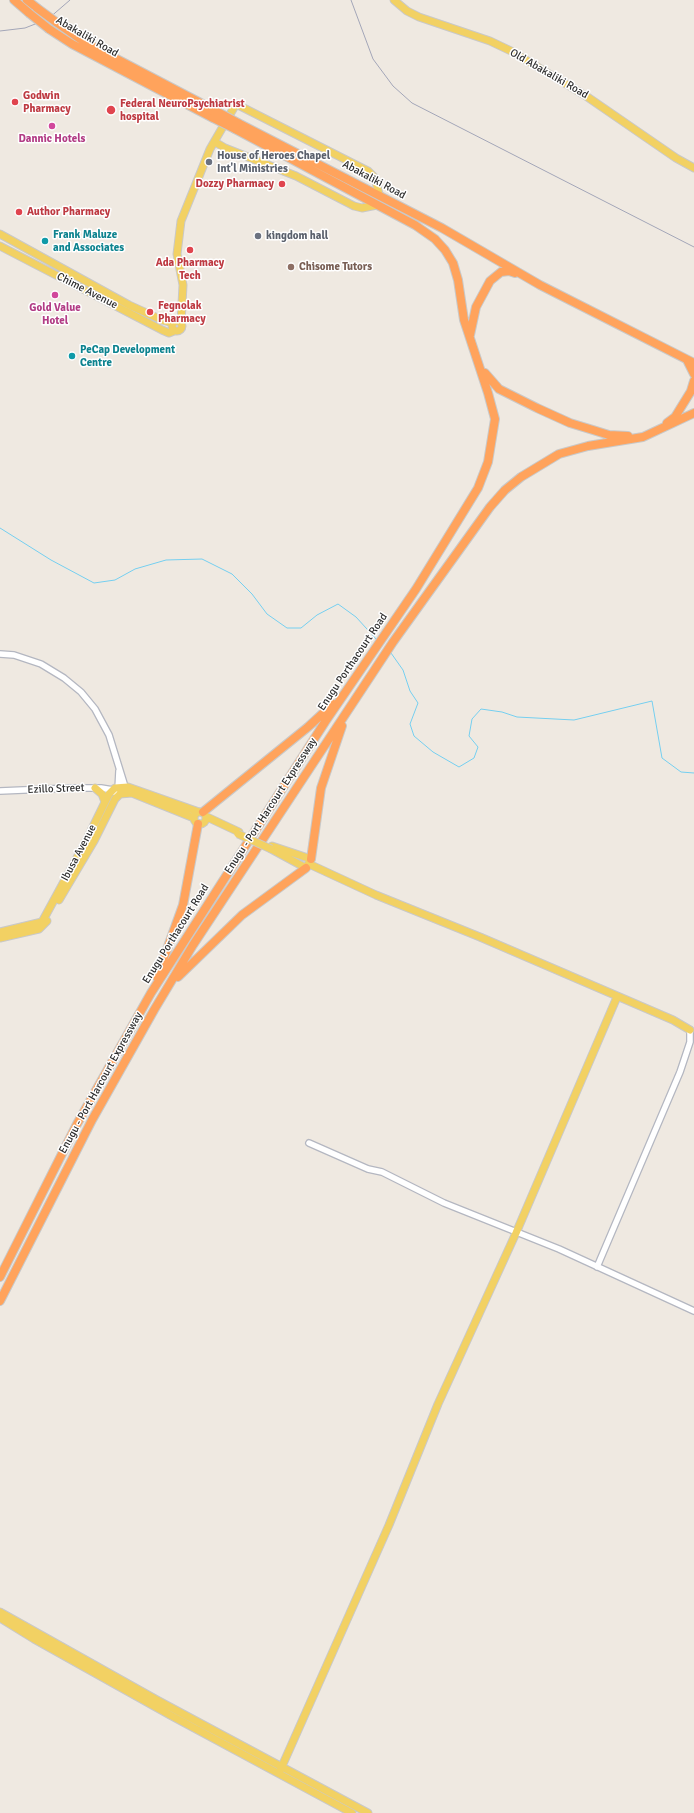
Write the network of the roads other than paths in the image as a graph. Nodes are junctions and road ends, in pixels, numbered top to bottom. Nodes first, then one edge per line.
1 (14, 0) edge
2 (27, 0) edge
3 (394, 0) edge
4 (214, 115) junction
5 (236, 126) junction
6 (215, 142) junction
7 (694, 168) edge
8 (376, 191) junction
9 (362, 196) junction
10 (348, 203) junction
11 (377, 205) junction
12 (0, 234) edge
13 (0, 246) edge
14 (523, 275) junction
15 (176, 322) junction
16 (470, 335) junction
17 (478, 362) junction
18 (691, 362) edge
19 (694, 374) edge
20 (694, 381) edge
21 (694, 413) edge
22 (662, 428) junction
23 (643, 436) junction
24 (0, 654) edge
25 (347, 689) junction
26 (345, 714) junction
27 (95, 788) junction
28 (0, 791) edge
29 (120, 791) junction
30 (105, 802) junction
31 (201, 817) junction
32 (271, 847) junction
33 (309, 863) junction
34 (39, 926) junction
35 (0, 932) edge
36 (0, 938) edge
37 (167, 988) junction
38 (151, 993) junction
39 (617, 998) junction
40 (690, 1030) joint
41 (309, 1143) dead end
42 (516, 1233) junction
43 (596, 1267) junction
44 (0, 1277) edge
45 (0, 1301) edge
46 (694, 1311) edge
47 (0, 1612) edge
48 (0, 1618) edge
49 (280, 1770) junction
50 (352, 1813) edge
51 (368, 1813) edge

1 - 4 highway, Abakaliki Road, bridge
2 - 4 highway, Abakaliki Road, bridge
3 - 7 main road, Old Abakaliki Road
4 - 5 highway, Abakaliki Road, bridge
5 - 8 highway, Abakaliki Road
5 - 9 highway, Abakaliki Road
6 - 8 main road
6 - 10 main road
6 - 15 main road
8 - 14 highway, Abakaliki Road
9 - 10 main road
9 - 11 highway, Abakaliki Road
10 - 11 main road
11 - 16 highway, Abakaliki Road
12 - 15 main road, Chime Avenue
13 - 15 main road, Chime Avenue
14 - 16 highway
14 - 18 highway, Abakaliki Road
16 - 17 highway, Enugu Porthacourt Road
17 - 23 highway
17 - 25 highway, Enugu Porthacourt Road
18 - 19 highway
20 - 22 highway
21 - 22 highway, Enugu - Port Harcourt Expressway
22 - 23 highway, Enugu - Port Harcourt Expressway
23 - 26 highway, Enugu - Port Harcourt Expressway
24 - 29 street
25 - 31 highway
25 - 38 highway, Enugu Porthacourt Road
26 - 33 highway
26 - 37 highway, Enugu - Port Harcourt Expressway
27 - 28 street, Ezillo Street
27 - 29 street, Ezillo Street
27 - 30 main road
29 - 30 main road, Ibusa Avenue
29 - 31 main road, Ezillo Street
29 - 34 main road, Ibusa Avenue
30 - 34 main road, Ibusa Avenue
31 - 32 main road, Ezillo Street, bridge
31 - 38 highway
32 - 33 main road, Ezillo Street
32 - 33 main road, Ezillo Street
33 - 37 highway
33 - 39 main road
34 - 35 main road
34 - 36 main road
37 - 45 highway, Enugu - Port Harcourt Expressway
38 - 44 highway, Enugu Porthacourt Road
39 - 40 main road
39 - 42 main road
40 - 43 street
41 - 42 street
42 - 43 street
42 - 49 main road
43 - 46 street
47 - 49 main road
48 - 49 main road
49 - 50 main road
49 - 51 main road

